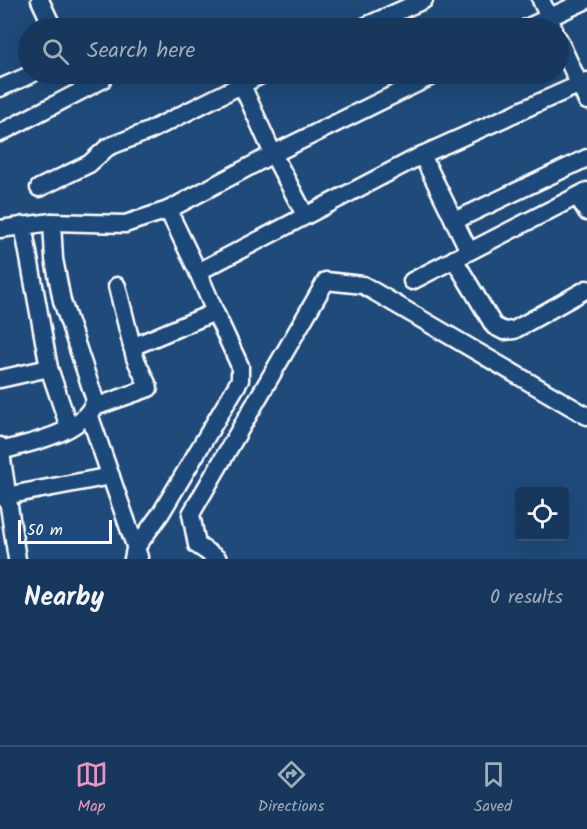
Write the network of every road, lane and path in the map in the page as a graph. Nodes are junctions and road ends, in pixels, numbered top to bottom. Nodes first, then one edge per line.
1 (40, 0) edge
2 (424, 0) edge
3 (541, 0) edge
4 (587, 0) edge
5 (48, 18) edge
6 (384, 18) edge
7 (550, 18) edge
8 (560, 18) edge
9 (569, 58) edge
10 (18, 80) edge
11 (583, 83) edge
12 (94, 84) edge
13 (231, 84) edge
14 (242, 84) edge
15 (416, 84) edge
16 (0, 88) edge
17 (587, 100) edge
18 (0, 133) edge
19 (273, 154) junction
20 (422, 155) junction
21 (587, 158) edge
22 (39, 188) dead end
23 (583, 194) edge
24 (168, 210) junction
25 (587, 212) edge
26 (305, 215) junction
27 (454, 221) junction
28 (52, 222) junction
29 (23, 225) junction
30 (0, 229) edge
31 (469, 251) junction
32 (454, 259) junction
33 (198, 272) junction
34 (412, 281) dead end
35 (117, 286) dead end
36 (587, 289) edge
37 (215, 312) junction
38 (132, 347) junction
39 (49, 368) junction
40 (0, 379) edge
41 (91, 411) junction
42 (587, 416) edge
43 (69, 427) junction
44 (1, 448) edge
45 (111, 476) junction
46 (4, 496) edge
47 (136, 556) edge
48 (17, 559) edge
49 (218, 559) edge

1 - 5 street
2 - 6 street
3 - 7 street
4 - 8 street
9 - 11 street
10 - 16 street
11 - 17 street
11 - 20 street
12 - 18 street
13 - 22 street
14 - 19 street
15 - 19 street
19 - 24 street
19 - 26 street
20 - 26 street
20 - 27 street
21 - 27 street
23 - 25 street
23 - 31 street
24 - 28 street
24 - 33 street
26 - 33 street
27 - 31 street
28 - 29 street
28 - 41 street
29 - 30 street
29 - 39 street
31 - 32 street
32 - 34 street
32 - 36 street
33 - 37 street
35 - 38 street
37 - 38 street
37 - 47 street
38 - 41 street
39 - 40 street
39 - 43 street
41 - 43 street
41 - 45 street
42 - 49 street
43 - 44 street
44 - 46 street
45 - 46 street
45 - 47 street
46 - 48 street

